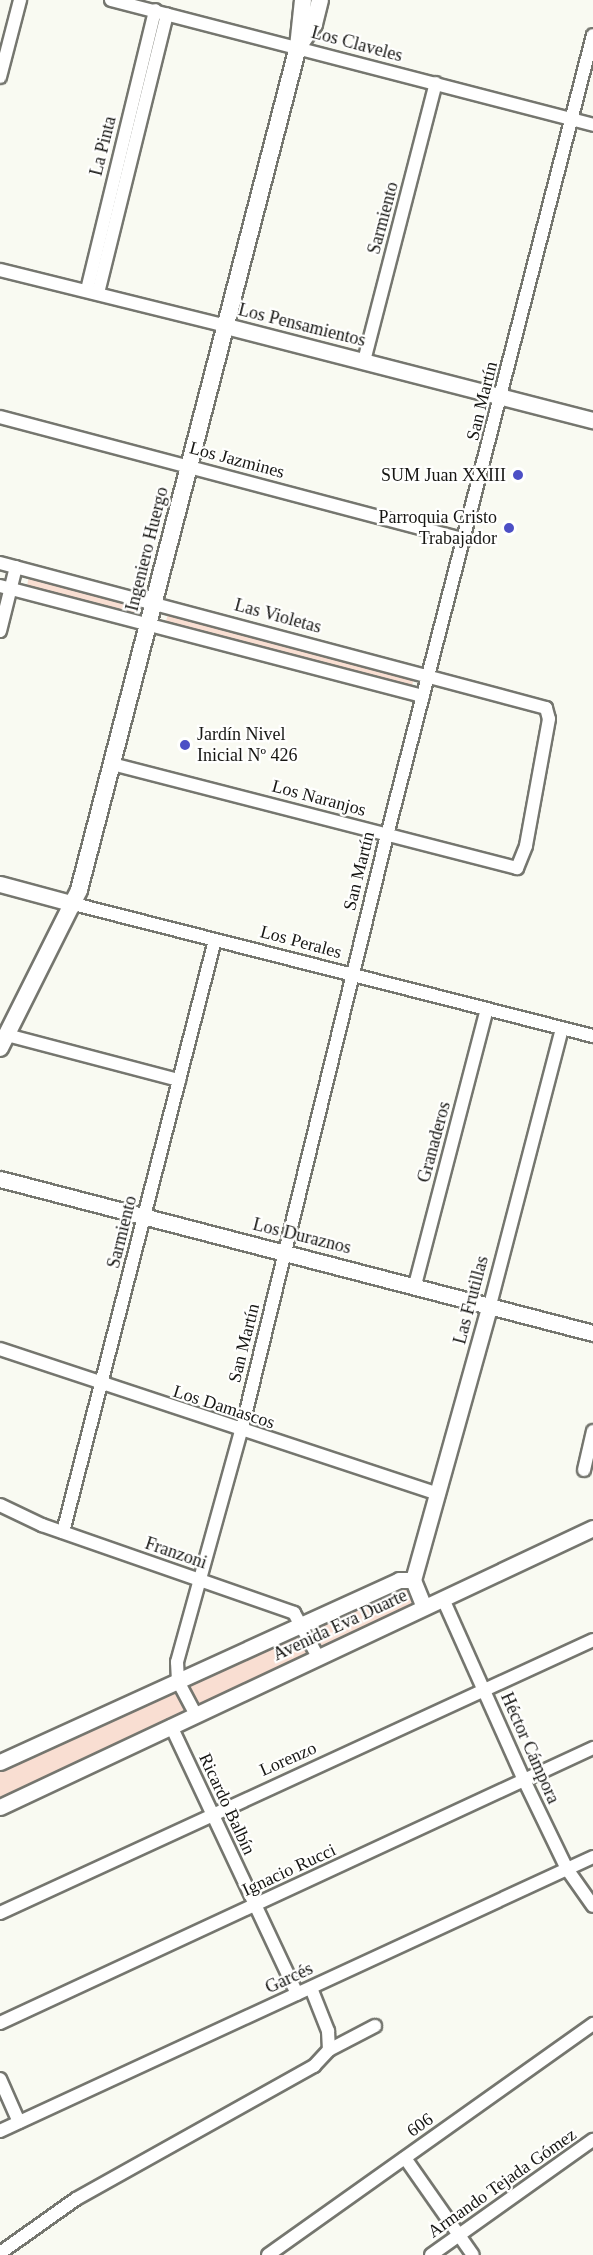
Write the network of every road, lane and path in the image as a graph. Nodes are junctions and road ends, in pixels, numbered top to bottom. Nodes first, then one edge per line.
1 (20, 0) edge
2 (111, 0) edge
3 (303, 0) edge
4 (320, 0) edge
5 (161, 12) junction
6 (593, 35) edge
7 (298, 47) junction
8 (0, 77) edge
9 (436, 84) junction
10 (572, 119) junction
11 (593, 125) edge
12 (0, 270) edge
13 (92, 291) junction
14 (226, 326) junction
15 (364, 362) junction
16 (501, 397) junction
17 (0, 417) edge
18 (593, 420) edge
19 (188, 465) junction
20 (465, 540) junction
21 (0, 563) edge
22 (16, 567) junction
23 (6, 587) edge
24 (153, 602) junction
25 (148, 624) junction
26 (0, 631) edge
27 (429, 674) junction
28 (423, 696) junction
29 (113, 764) junction
30 (387, 835) junction
31 (517, 868) joint
32 (0, 884) edge
33 (74, 904) junction
34 (215, 940) junction
35 (351, 976) junction
36 (487, 1009) junction
37 (562, 1028) junction
38 (593, 1036) edge
39 (3, 1042) edge
40 (179, 1080) junction
41 (0, 1179) edge
42 (144, 1216) junction
43 (285, 1251) junction
44 (415, 1285) junction
45 (490, 1305) junction
46 (593, 1333) edge
47 (0, 1349) edge
48 (103, 1385) junction
49 (593, 1431) edge
50 (241, 1432) junction
51 (584, 1470) dead end
52 (439, 1494) junction
53 (0, 1506) edge
54 (593, 1528) edge
55 (63, 1532) junction
56 (413, 1580) junction
57 (199, 1581) junction
58 (443, 1599) junction
59 (424, 1607) junction
60 (301, 1624) junction
61 (593, 1640) edge
62 (318, 1657) junction
63 (178, 1681) junction
64 (484, 1690) junction
65 (196, 1715) junction
66 (171, 1726) junction
67 (593, 1748) edge
68 (0, 1762) edge
69 (524, 1780) junction
70 (0, 1807) edge
71 (211, 1814) junction
72 (593, 1857) edge
73 (567, 1869) junction
74 (255, 1906) junction
75 (593, 1906) edge
76 (0, 1913) edge
77 (311, 1988) junction
78 (297, 1994) junction
79 (0, 2023) edge
80 (593, 2024) edge
81 (375, 2026) dead end
82 (329, 2050) junction
83 (0, 2079) edge
84 (19, 2122) junction
85 (0, 2131) edge
86 (593, 2140) edge
87 (405, 2158) junction
88 (459, 2235) junction
89 (0, 2253) edge
90 (268, 2255) edge
91 (431, 2255) edge
92 (473, 2255) edge

1 - 8 street
2 - 5 street, Los Claveles
3 - 7 main road, Ingeniero Huergo
4 - 7 main road, Ingeniero Huergo
5 - 7 street, Los Claveles
5 - 13 street, La Pinta
6 - 10 street, San Martín
7 - 9 street, Los Claveles
7 - 14 main road, Ingeniero Huergo
9 - 10 street, Los Claveles
9 - 15 street, Sarmiento
10 - 11 street, Los Claveles
10 - 16 street, San Martín
12 - 13 street, Los Pensamientos
13 - 14 street, Los Pensamientos
14 - 15 street, Los Pensamientos
14 - 19 main road, Ingeniero Huergo
15 - 16 street, Los Pensamientos
16 - 18 street, Los Pensamientos
16 - 20 street, San Martín
17 - 19 street, Los Jazmines
19 - 20 street, Los Jazmines
19 - 24 main road, Ingeniero Huergo
20 - 27 street, San Martín
21 - 22 street, Las Violetas
22 - 23 street
22 - 24 street, Las Violetas
23 - 25 street
23 - 26 street
24 - 25 main road, Ingeniero Huergo
24 - 27 street, Las Violetas
25 - 28 street
25 - 29 main road, Ingeniero Huergo
27 - 28 street, San Martín
27 - 31 street, Las Violetas
28 - 30 street, San Martín
29 - 30 street, Los Naranjos
29 - 33 main road, Ingeniero Huergo
30 - 31 street, Los Naranjos
30 - 35 street, San Martín
32 - 33 street, Los Perales
33 - 34 street, Los Perales
33 - 39 main road, Ingeniero Huergo
34 - 35 street, Los Perales
34 - 40 street, Sarmiento
35 - 36 street, Los Perales
35 - 43 street, San Martín
36 - 37 street, Los Perales
36 - 44 street, Granaderos
37 - 38 street, Los Perales
37 - 45 street, Las Frutillas
39 - 40 street
40 - 42 street, Sarmiento
41 - 42 street, Los Duraznos
42 - 43 street, Los Duraznos
42 - 48 street, Sarmiento
43 - 44 street, Los Duraznos
43 - 50 street, San Martín
44 - 45 street, Los Duraznos
45 - 46 street, Los Duraznos
45 - 52 street, Las Frutillas
47 - 48 street, Los Damascos
48 - 50 street, Los Damascos
48 - 55 street, Sarmiento
49 - 51 street
50 - 52 street, Los Damascos
50 - 57 street, San Martín
52 - 56 street, Las Frutillas
53 - 55 street, Franzoni
54 - 58 street
55 - 57 street, Franzoni
56 - 59 street, Avenida Eva Duarte
56 - 60 street, Avenida Eva Duarte
57 - 60 street, Franzoni
57 - 63 street, San Martín
58 - 59 street
58 - 64 street, Héctor Cámpora
59 - 62 street, Avenida Eva Duarte
60 - 62 street, Franzoni
60 - 63 street, Avenida Eva Duarte
61 - 64 street, Lorenzo
62 - 65 street, Avenida Eva Duarte
63 - 65 street
63 - 68 street, Avenida Eva Duarte
64 - 69 street, Héctor Cámpora
64 - 71 street, Lorenzo
65 - 66 street, Avenida Eva Duarte
66 - 70 street, Avenida Eva Duarte
66 - 71 street, Ricardo Balbín
67 - 69 street, Ignacio Rucci
69 - 73 street, Héctor Cámpora
69 - 74 street, Ignacio Rucci
71 - 74 street, Ricardo Balbín
71 - 76 street, Lorenzo
72 - 73 street, Garcés
73 - 75 street, Héctor Cámpora
73 - 77 street, Garcés
74 - 78 street, Ricardo Balbín
74 - 79 street, Ignacio Rucci
77 - 78 street, Garcés
77 - 82 street
78 - 84 street, Garcés
80 - 87 street, 606
81 - 82 street
82 - 89 street
83 - 84 street
84 - 85 street, Garcés
86 - 88 street, Armando Tejada Gómez
87 - 88 street
87 - 90 street, 606
88 - 91 street, Armando Tejada Gómez
88 - 92 street

